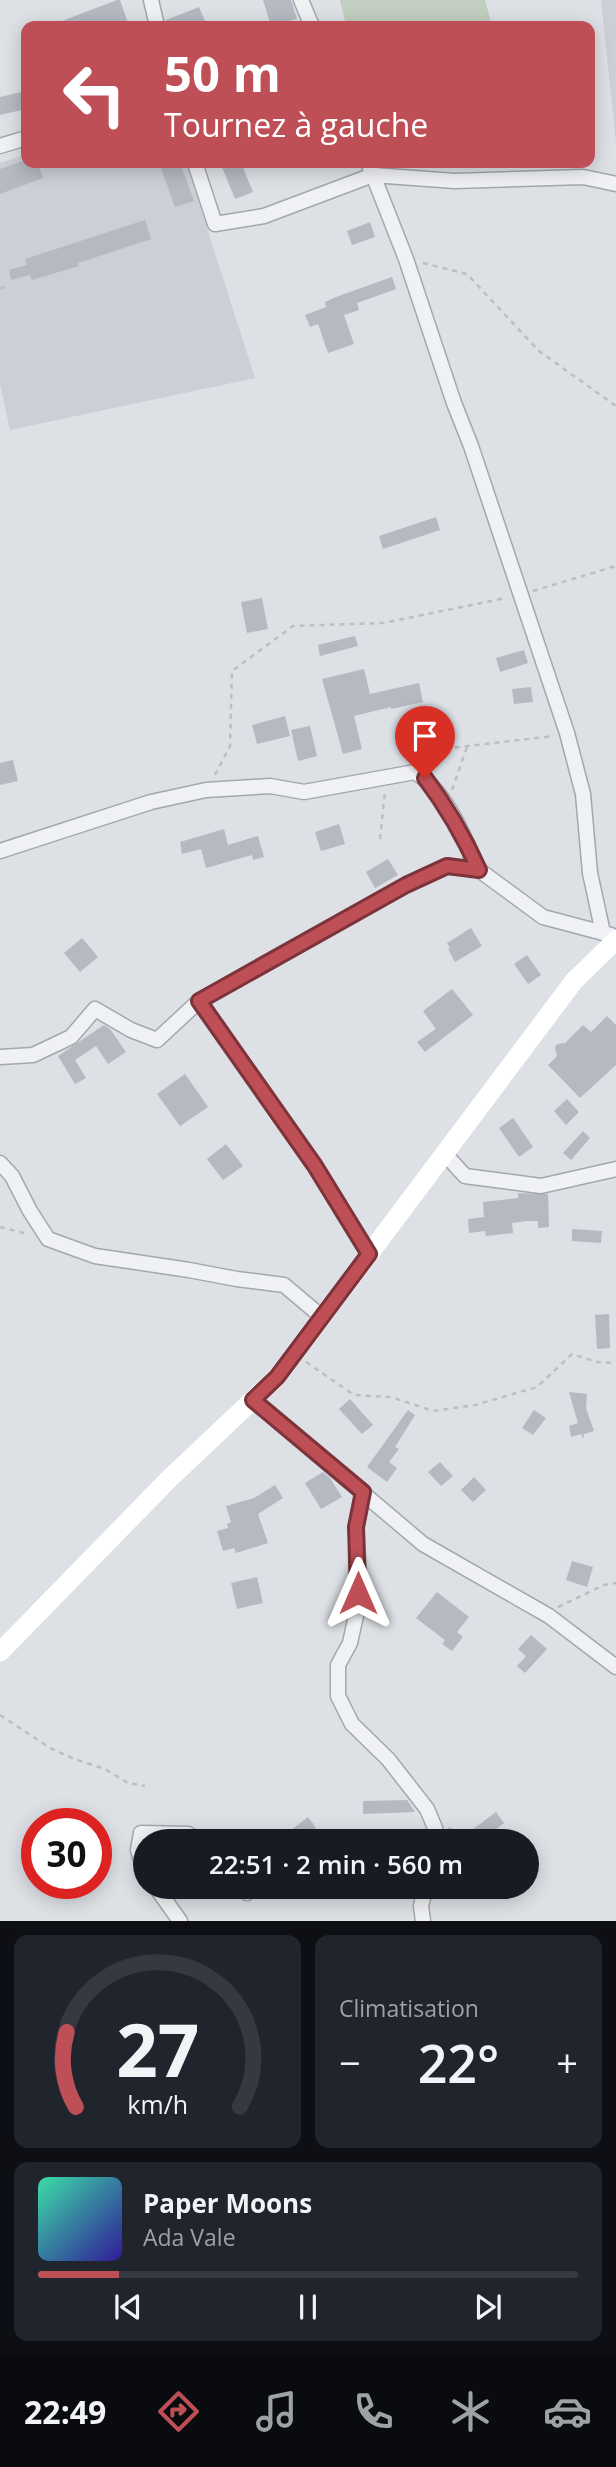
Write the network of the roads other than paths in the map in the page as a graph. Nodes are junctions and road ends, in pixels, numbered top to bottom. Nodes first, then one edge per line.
1 (151, 0) edge
2 (301, 0) edge
3 (156, 21) edge
4 (310, 21) edge
5 (21, 140) edge
6 (0, 146) edge
7 (197, 168) edge
8 (370, 169) edge
9 (616, 184) edge
10 (0, 851) edge
11 (479, 870) junction
12 (612, 936) edge
13 (199, 1001) junction
14 (0, 1057) edge
15 (445, 1154) junction
16 (0, 1163) edge
17 (616, 1169) edge
18 (369, 1254) junction
19 (322, 1317) junction
20 (253, 1400) junction
21 (363, 1492) junction
22 (0, 1652) edge
23 (616, 1667) edge
24 (435, 1829) edge
25 (164, 1899) edge
26 (423, 1899) edge
27 (180, 1921) edge
28 (423, 1921) edge

1 - 3 street
2 - 4 street
5 - 6 street
7 - 8 street
8 - 9 street
8 - 12 street
10 - 11 street
11 - 12 street
11 - 13 street
12 - 15 main road
13 - 14 street
13 - 18 street
15 - 17 street
15 - 18 main road
16 - 19 street
18 - 19 main road
19 - 20 main road
20 - 21 street
20 - 22 main road
21 - 23 street
21 - 24 street
25 - 27 street
26 - 28 street

